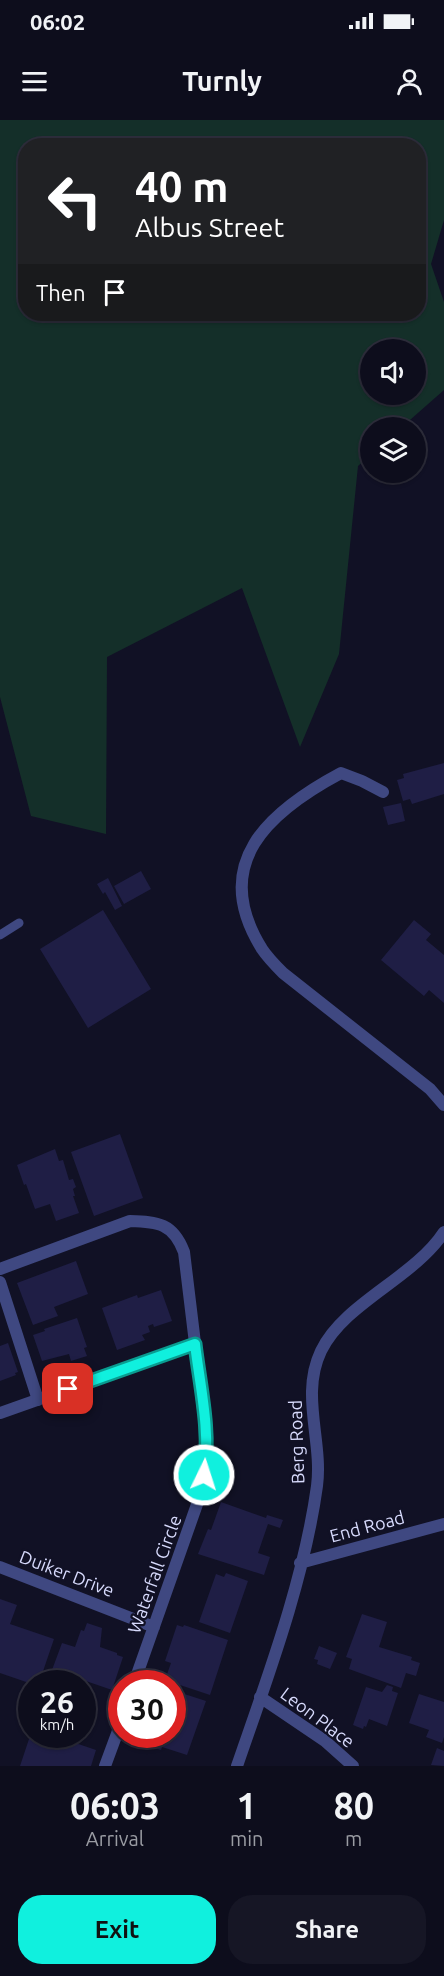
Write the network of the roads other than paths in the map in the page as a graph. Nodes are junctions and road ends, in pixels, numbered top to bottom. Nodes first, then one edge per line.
1 (383, 792) dead end
2 (20, 923) dead end
3 (0, 935) edge
4 (444, 1105) edge
5 (444, 1232) edge
6 (0, 1269) edge
7 (0, 1282) edge
8 (195, 1344) junction
9 (38, 1400) junction
10 (0, 1413) edge
11 (444, 1524) edge
12 (300, 1563) junction
13 (0, 1567) edge
14 (154, 1627) junction
15 (139, 1670) edge
16 (260, 1697) junction
17 (112, 1748) edge
18 (105, 1766) edge
19 (237, 1766) edge
20 (353, 1766) edge

1 - 4 street
2 - 3 lane
5 - 12 street, Berg Road
6 - 8 street, Waterfall Circle
7 - 9 street
8 - 9 street
8 - 14 street, Waterfall Circle
9 - 10 street
11 - 12 street, End Road
12 - 16 street, Berg Road
13 - 14 street, Duiker Drive
14 - 15 street, Waterfall Circle
16 - 19 street, Berg Road
16 - 20 street, Leon Place
17 - 18 street

